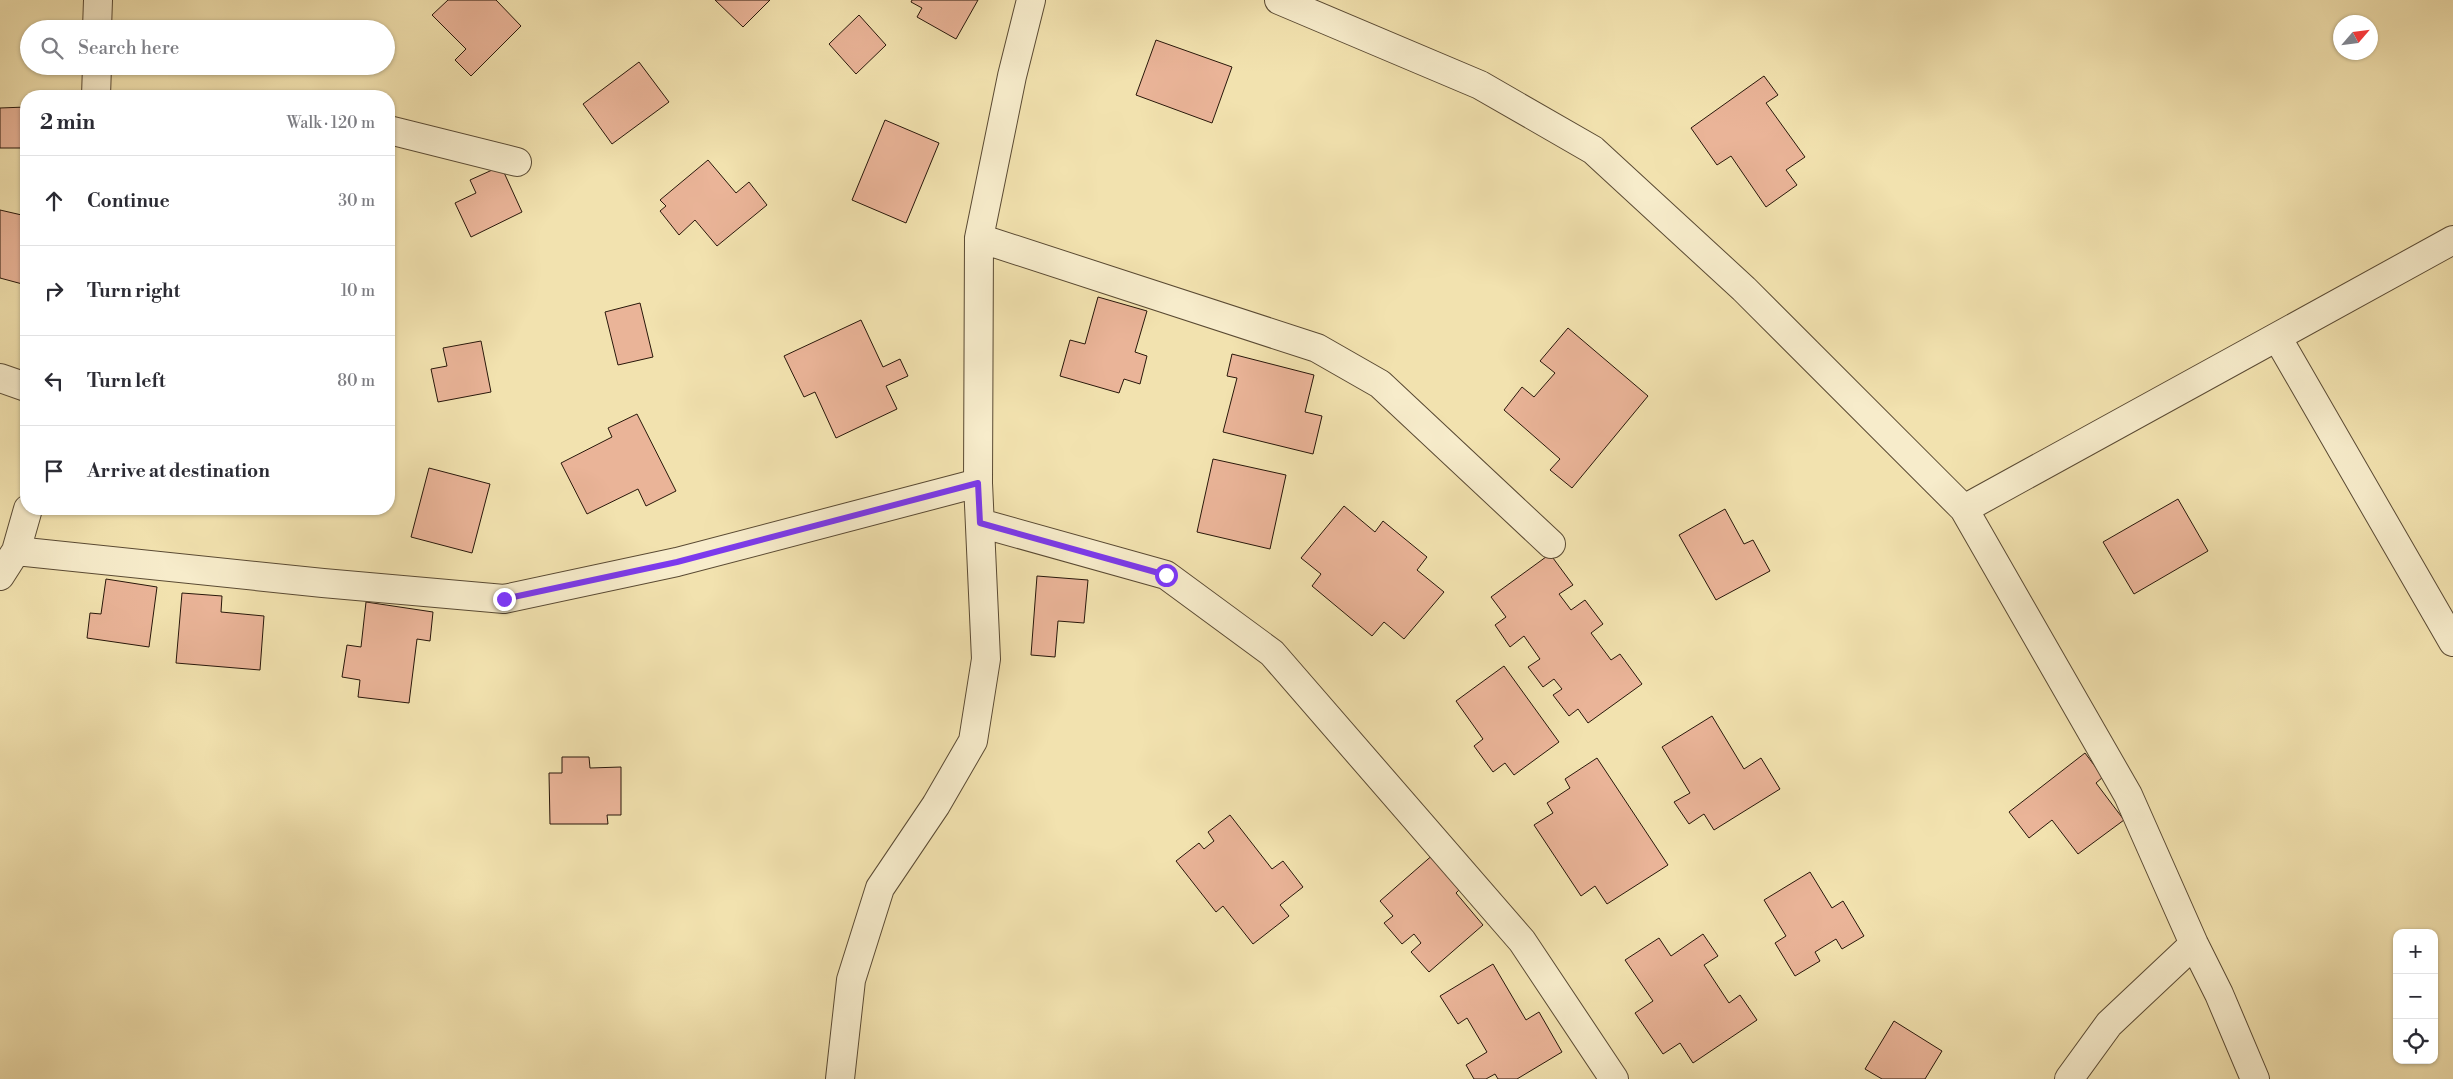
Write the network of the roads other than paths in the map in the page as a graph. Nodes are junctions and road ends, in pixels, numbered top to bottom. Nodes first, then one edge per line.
1 (98, 0) edge
2 (1031, 0) edge
3 (1280, 0) edge
4 (97, 20) edge
5 (97, 75) edge
6 (96, 90) edge
7 (395, 132) edge
8 (517, 162) dead end
9 (979, 238) junction
10 (2453, 240) edge
11 (2277, 337) junction
12 (0, 378) edge
13 (20, 386) edge
14 (978, 483) junction
15 (1964, 509) junction
16 (26, 515) edge
17 (980, 523) junction
18 (1551, 544) dead end
19 (16, 551) junction
20 (0, 576) edge
21 (2453, 642) edge
22 (2194, 944) junction
23 (840, 1079) edge
24 (1614, 1079) edge
25 (2069, 1079) edge
26 (2255, 1079) edge

1 - 4 street
2 - 9 street
3 - 15 street
5 - 6 street
7 - 8 street
9 - 14 street
9 - 18 street
10 - 11 street
11 - 15 street
11 - 21 street
12 - 13 street
14 - 17 street
14 - 19 street
15 - 22 street
16 - 19 street
17 - 23 street
17 - 24 street
19 - 20 street
22 - 25 street
22 - 26 street

